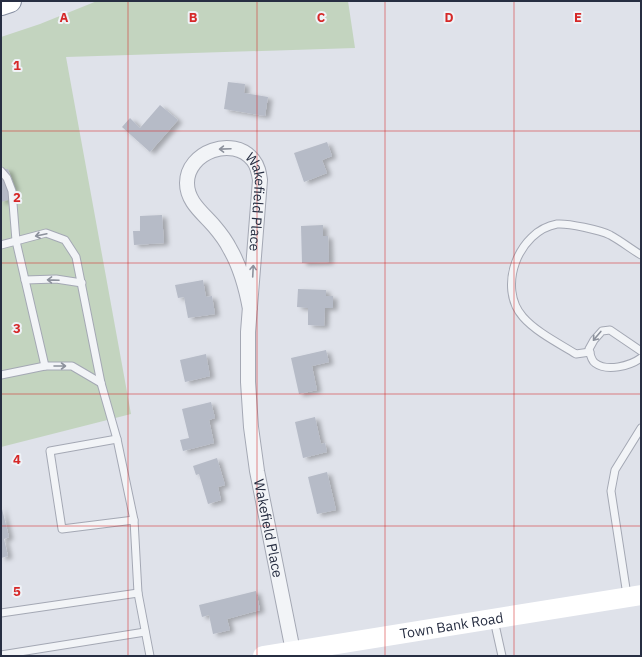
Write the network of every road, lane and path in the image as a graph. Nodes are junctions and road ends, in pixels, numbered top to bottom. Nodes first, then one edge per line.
1 (10, 1) edge
2 (1, 4) edge
3 (1, 171) edge
4 (16, 241) junction
5 (1, 245) edge
6 (641, 255) edge
7 (25, 280) junction
8 (82, 284) junction
9 (250, 309) junction
10 (641, 351) edge
11 (590, 352) junction
12 (641, 358) edge
13 (45, 366) junction
14 (1, 375) edge
15 (101, 383) junction
16 (641, 428) edge
17 (117, 439) junction
18 (134, 520) junction
19 (138, 593) junction
20 (634, 596) edge
21 (1, 613) edge
22 (494, 620) junction
23 (145, 632) junction
24 (293, 651) junction
25 (1, 655) edge
26 (150, 656) edge
27 (262, 656) edge
28 (502, 656) edge

1 - 2 highway
3 - 4 lane
4 - 5 lane
4 - 7 lane
8 -> 4 lane
6 - 11 lane
8 -> 7 lane
7 - 13 lane
8 - 15 lane
9 -> 9 street, Wakefield Place
9 - 24 street, Wakefield Place
10 -> 11 lane
11 - 12 lane
13 - 14 lane
13 -> 15 lane
15 - 17 lane
16 - 20 lane
17 - 18 lane
17 - 18 lane
18 - 19 lane
19 - 21 lane
19 - 23 lane
20 - 22 street, Town Bank Road
22 - 24 street, Town Bank Road
22 - 28 lane
23 - 25 lane
23 - 26 lane
24 - 27 street, Town Bank Road

